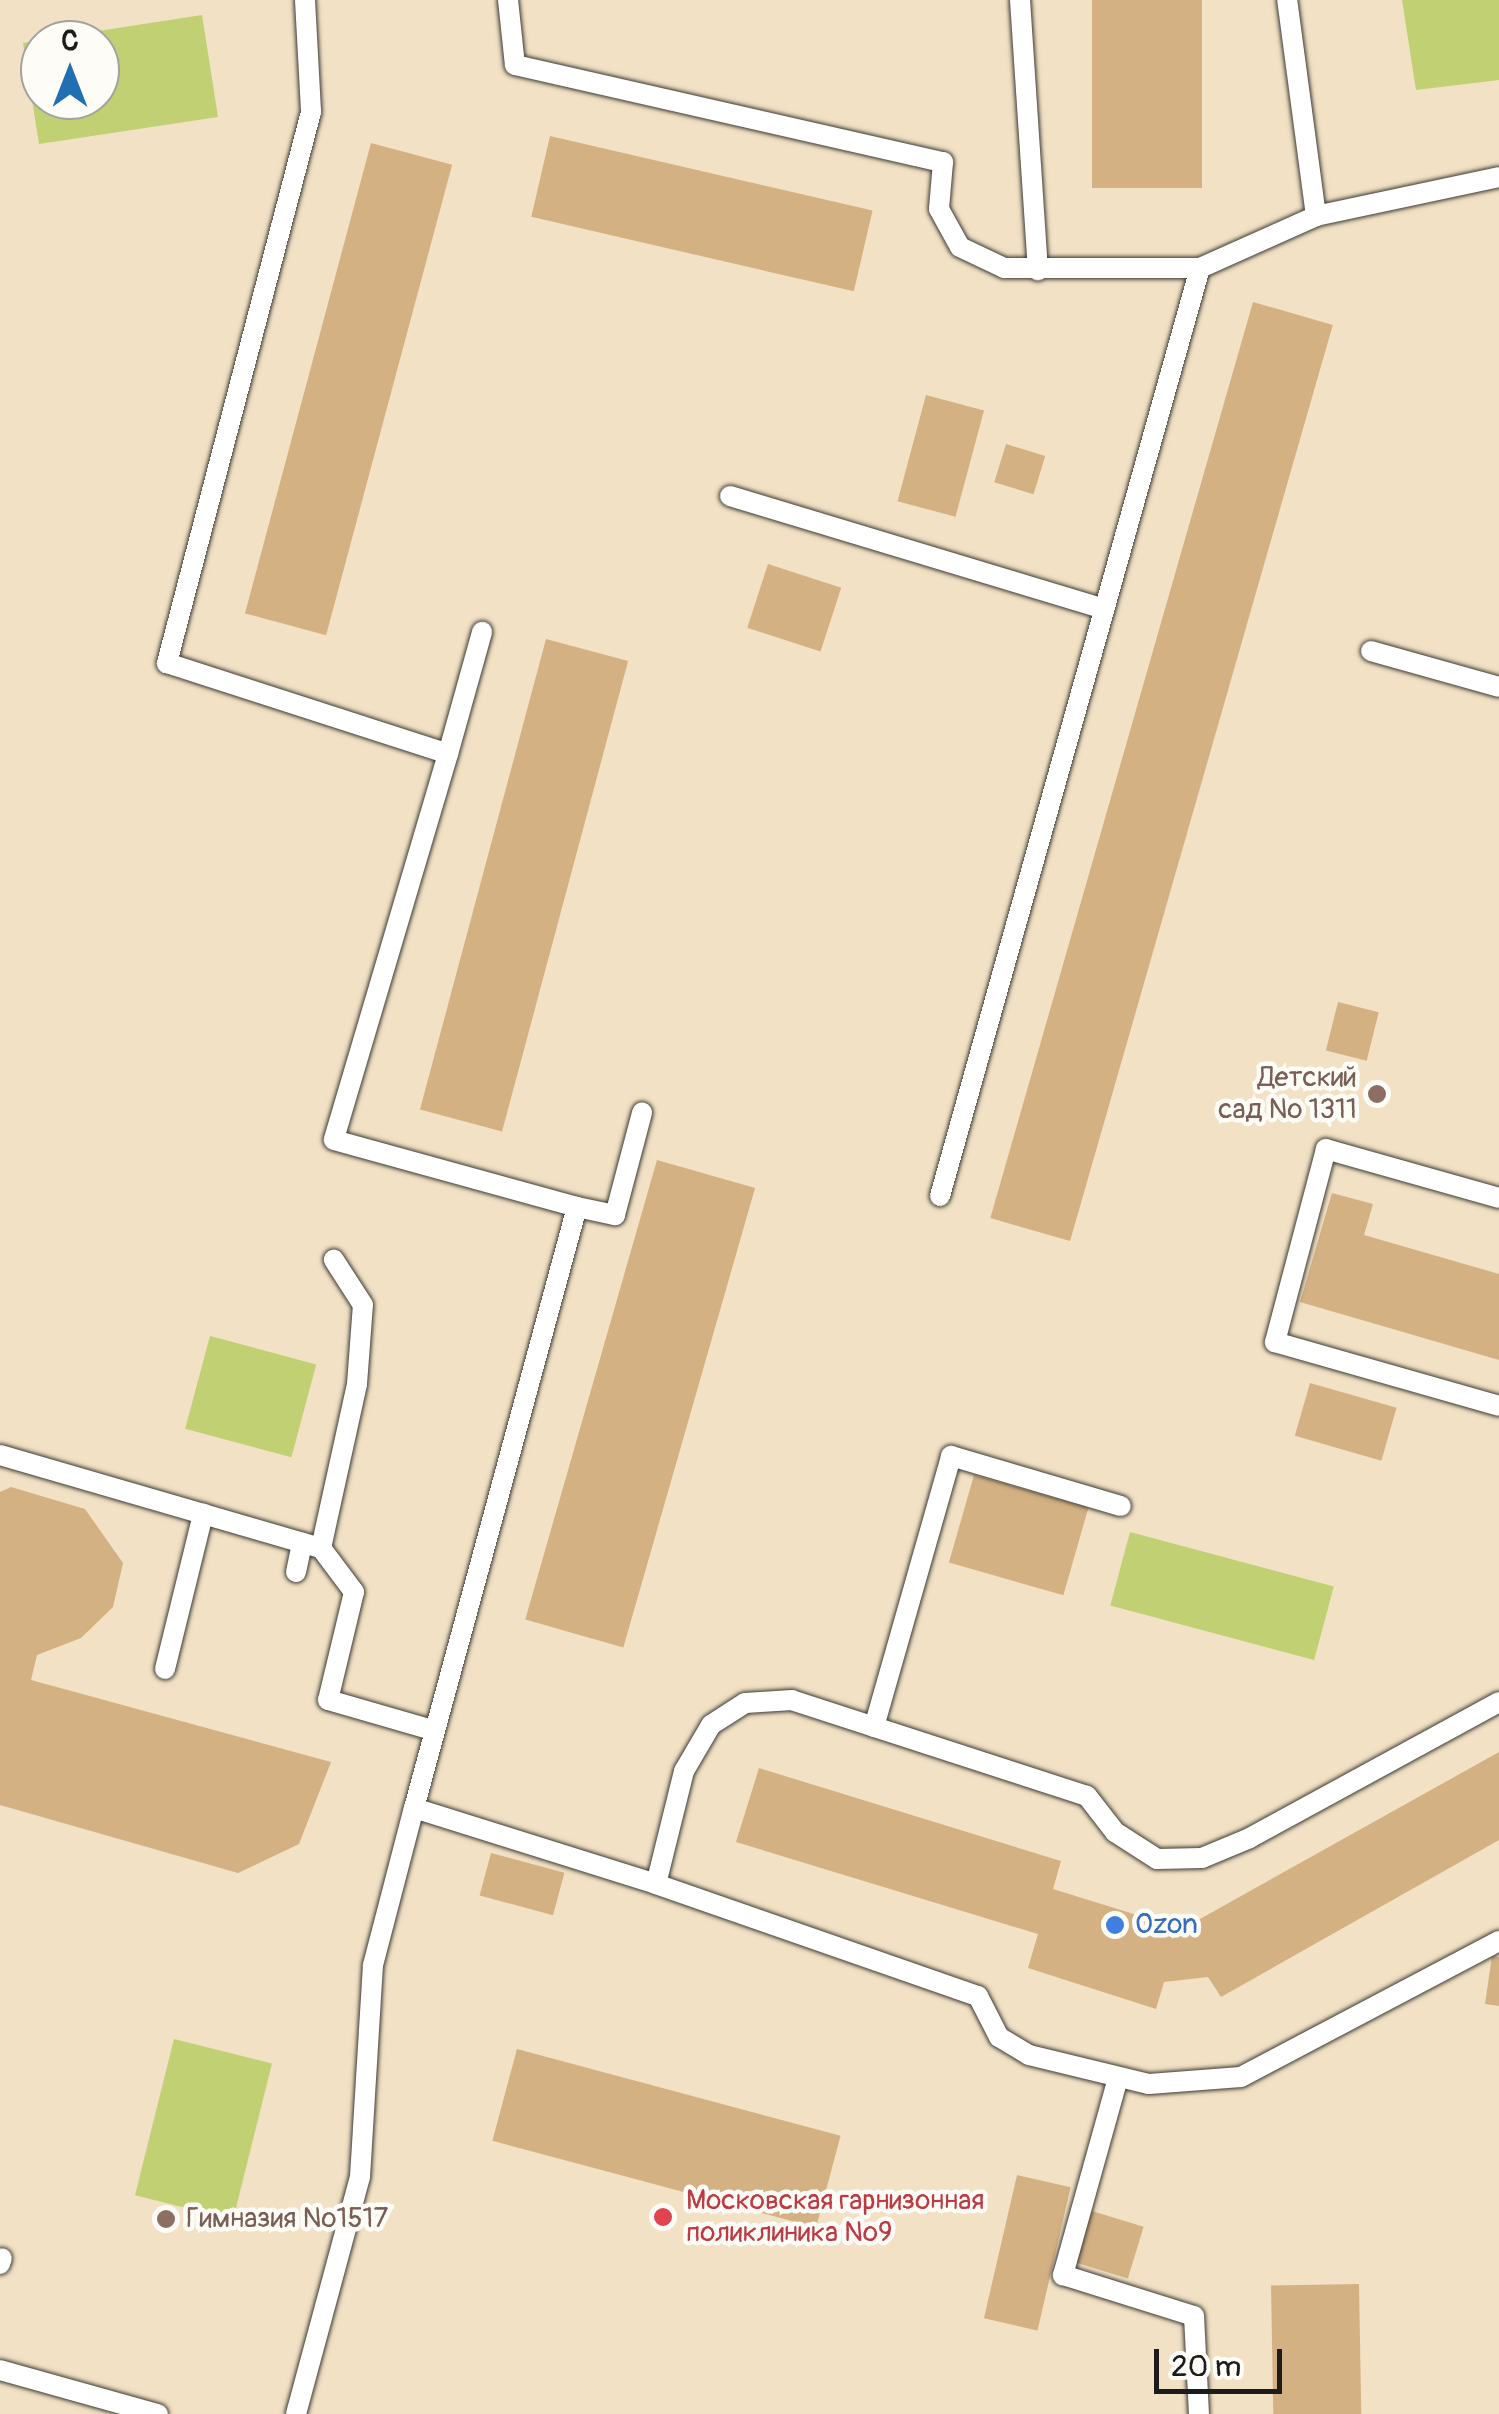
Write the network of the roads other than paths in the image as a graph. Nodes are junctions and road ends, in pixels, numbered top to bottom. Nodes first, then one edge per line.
1 (304, 0) edge
2 (508, 0) edge
3 (1020, 0) edge
4 (1287, 0) edge
5 (1499, 176) edge
6 (1316, 216) junction
7 (1200, 268) junction
8 (1038, 270) junction
9 (730, 496) dead end
10 (1104, 609) junction
11 (482, 632) dead end
12 (1371, 651) dead end
13 (1499, 687) edge
14 (448, 754) junction
15 (642, 1113) dead end
16 (940, 1196) dead end
17 (1499, 1198) edge
18 (578, 1207) junction
19 (334, 1260) dead end
20 (1499, 1406) edge
21 (0, 1454) edge
22 (1122, 1506) dead end
23 (203, 1514) junction
24 (312, 1546) junction
25 (296, 1572) dead end
26 (165, 1669) dead end
27 (1499, 1702) edge
28 (874, 1727) junction
29 (432, 1730) junction
30 (414, 1808) junction
31 (656, 1884) junction
32 (1499, 1941) edge
33 (1118, 2078) junction
34 (0, 2370) edge
35 (158, 2414) edge
36 (296, 2414) edge
37 (1199, 2414) edge

1 - 14 lane
2 - 8 lane
3 - 8 lane
4 - 6 lane
5 - 6 lane
6 - 7 lane
7 - 8 lane
7 - 10 lane
9 - 10 lane
10 - 16 lane
11 - 14 lane
12 - 13 lane
14 - 18 lane
15 - 18 lane
17 - 20 lane
18 - 29 lane
19 - 24 lane
21 - 23 lane
22 - 28 lane
23 - 24 lane
23 - 26 lane
24 - 25 lane
24 - 29 lane
27 - 28 lane
28 - 31 lane
29 - 30 lane
30 - 31 lane
30 - 36 lane
31 - 33 lane
32 - 33 lane
33 - 37 lane
34 - 35 lane

